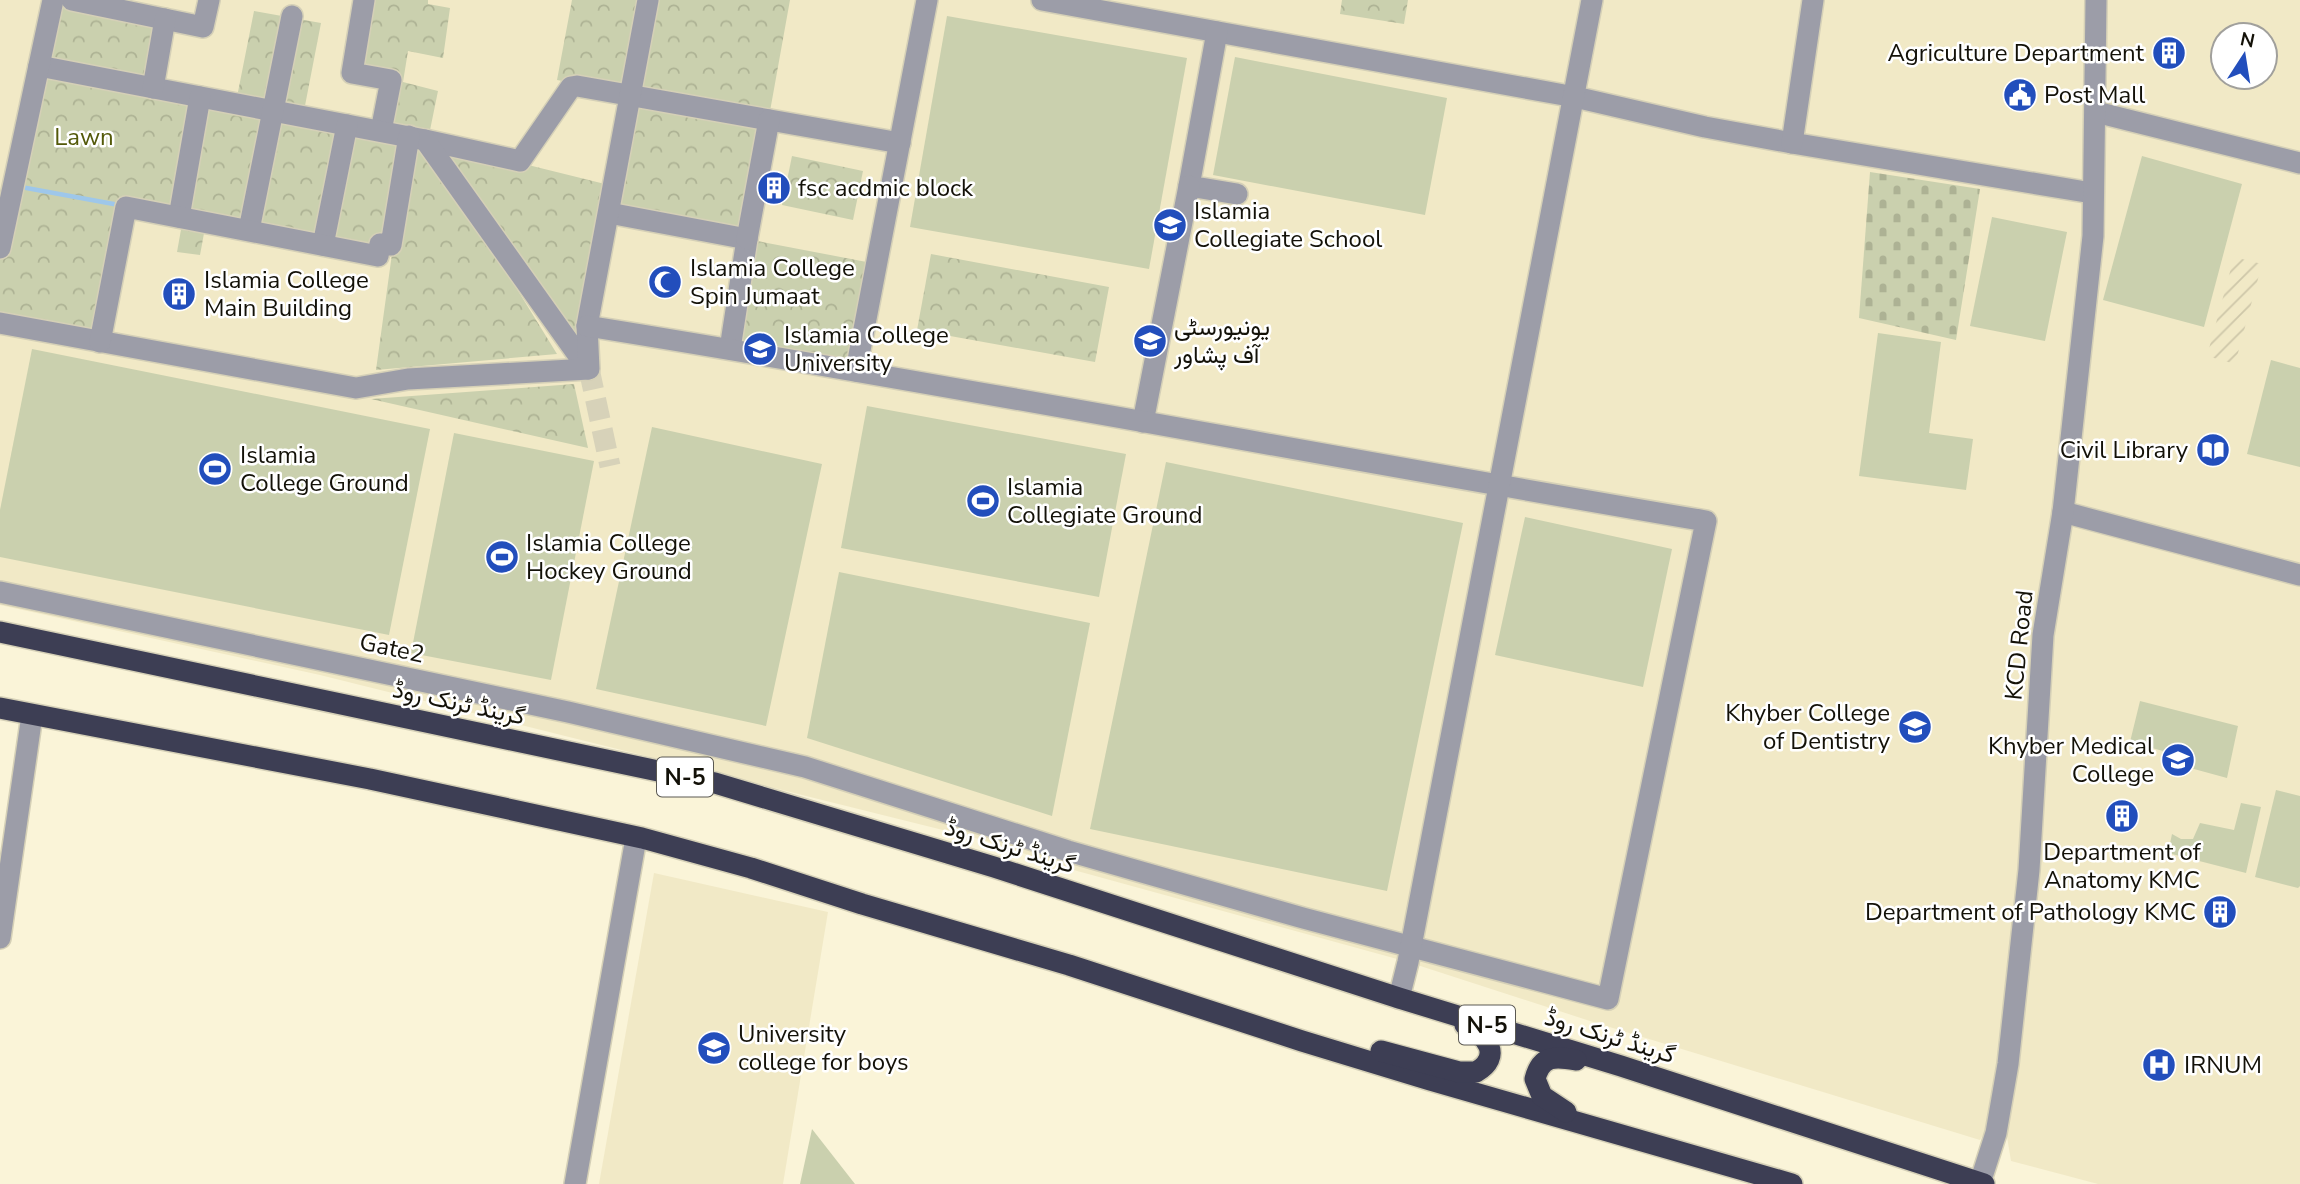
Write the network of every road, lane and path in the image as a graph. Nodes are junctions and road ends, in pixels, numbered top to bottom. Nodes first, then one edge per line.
1 (53, 0) edge
2 (72, 0) edge
3 (209, 0) edge
4 (364, 0) edge
5 (648, 0) edge
6 (927, 0) edge
7 (1042, 0) edge
8 (1592, 0) edge
9 (1814, 0) edge
10 (2096, 0) edge
11 (292, 16) dead end
12 (165, 19) junction
13 (1217, 32) junction
14 (39, 66) junction
15 (153, 88) junction
16 (631, 94) junction
17 (200, 97) junction
18 (1575, 97) junction
19 (272, 110) junction
20 (2096, 112) junction
21 (769, 120) junction
22 (347, 125) junction
23 (381, 131) junction
24 (417, 138) junction
25 (900, 143) junction
26 (1792, 143) junction
27 (2300, 163) edge
28 (1189, 186) junction
29 (2092, 193) junction
30 (1237, 194) dead end
31 (608, 213) junction
32 (179, 217) junction
33 (249, 230) junction
34 (747, 239) junction
35 (323, 245) junction
36 (0, 248) edge
37 (0, 323) edge
38 (587, 326) junction
39 (100, 342) junction
40 (730, 348) junction
41 (589, 369) junction
42 (856, 371) junction
43 (1143, 422) junction
44 (1498, 486) junction
45 (2063, 512) junction
46 (2300, 575) edge
47 (0, 592) edge
48 (0, 632) edge
49 (0, 708) edge
50 (31, 722) dead end
51 (636, 838) junction
52 (0, 938) edge
53 (1411, 946) junction
54 (1402, 999) junction
55 (1302, 1041) junction
56 (1621, 1066) junction
57 (1643, 1141) junction
58 (575, 1184) edge
59 (1792, 1184) edge
60 (1982, 1184) edge

1 - 14 street
2 - 12 street
3 - 12 street
4 - 23 street
5 - 16 street
6 - 25 street
7 - 13 street
8 - 18 street
9 - 26 street
10 - 20 street, KCD Road
11 - 19 street
12 - 15 street
13 - 18 street
13 - 28 street
14 - 15 street
14 - 36 street
15 - 17 street
16 - 21 street
16 - 24 street
16 - 31 street
17 - 19 street
17 - 32 street
18 - 26 street
18 - 44 street
19 - 22 street
19 - 33 street
20 - 27 street
20 - 29 street, KCD Road
21 - 25 street
21 - 34 street
22 - 23 street
22 - 35 street
23 - 24 street
24 - 35 street
24 - 41 street
25 - 42 street
26 - 29 street
28 - 30 street
28 - 43 street
29 - 45 street, KCD Road
31 - 34 street
31 - 38 street
32 - 33 street
32 - 39 street
33 - 35 street
34 - 40 street
37 - 39 street
38 - 40 street
38 - 41 street
39 - 41 street
40 - 42 street
42 - 43 street
43 - 44 street
44 - 53 street
44 - 53 street, Gate2
45 - 46 street
45 - 60 street, KCD Road
47 - 53 street, Gate2
48 - 54 highway, گرینڈ ٹرنک روڈ / N-5
49 - 51 highway
50 - 52 street
51 - 55 highway
51 - 58 street
53 - 54 street
54 - 55 highway
54 - 56 highway, گرینڈ ٹرنک روڈ / N-5
55 - 57 highway
56 - 57 highway
56 - 60 highway, گرینڈ ٹرنک روڈ / N-5
57 - 59 highway

